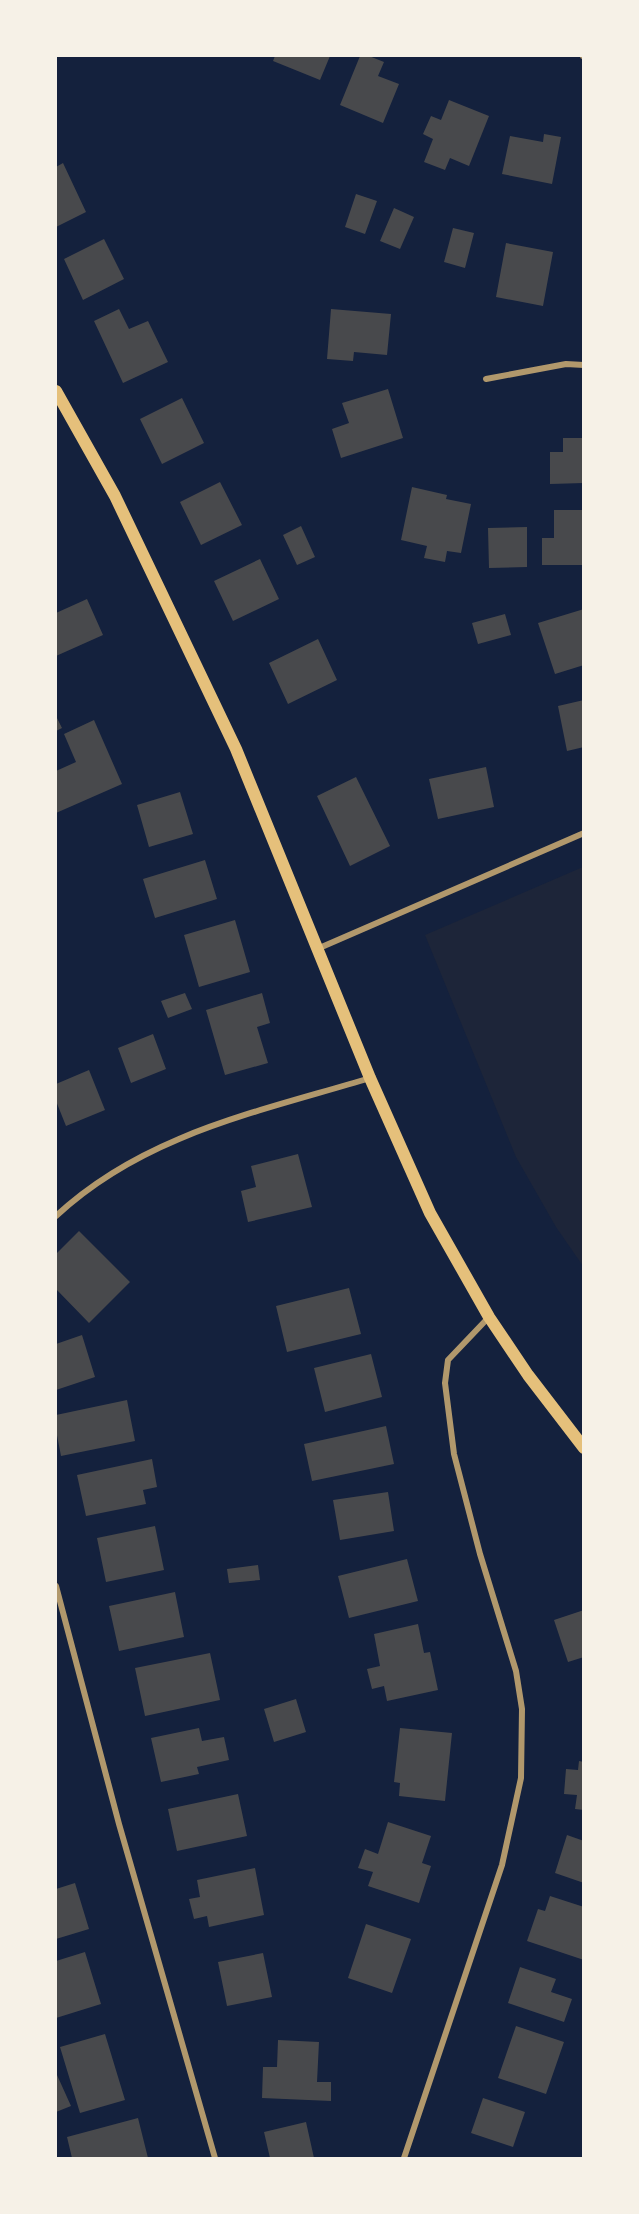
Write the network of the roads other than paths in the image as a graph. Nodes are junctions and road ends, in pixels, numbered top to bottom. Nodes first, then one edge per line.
1 (584, 365) edge
2 (486, 379) dead end
3 (56, 390) edge
4 (584, 833) edge
5 (316, 949) junction
6 (370, 1078) junction
7 (56, 1216) edge
8 (489, 1317) junction
9 (584, 1448) edge
10 (56, 1586) edge
11 (215, 2158) edge
12 (404, 2158) edge

1 - 2 street
3 - 5 main road
4 - 5 street
5 - 6 main road
6 - 7 street
6 - 8 main road
8 - 9 main road
8 - 12 street
10 - 11 street

